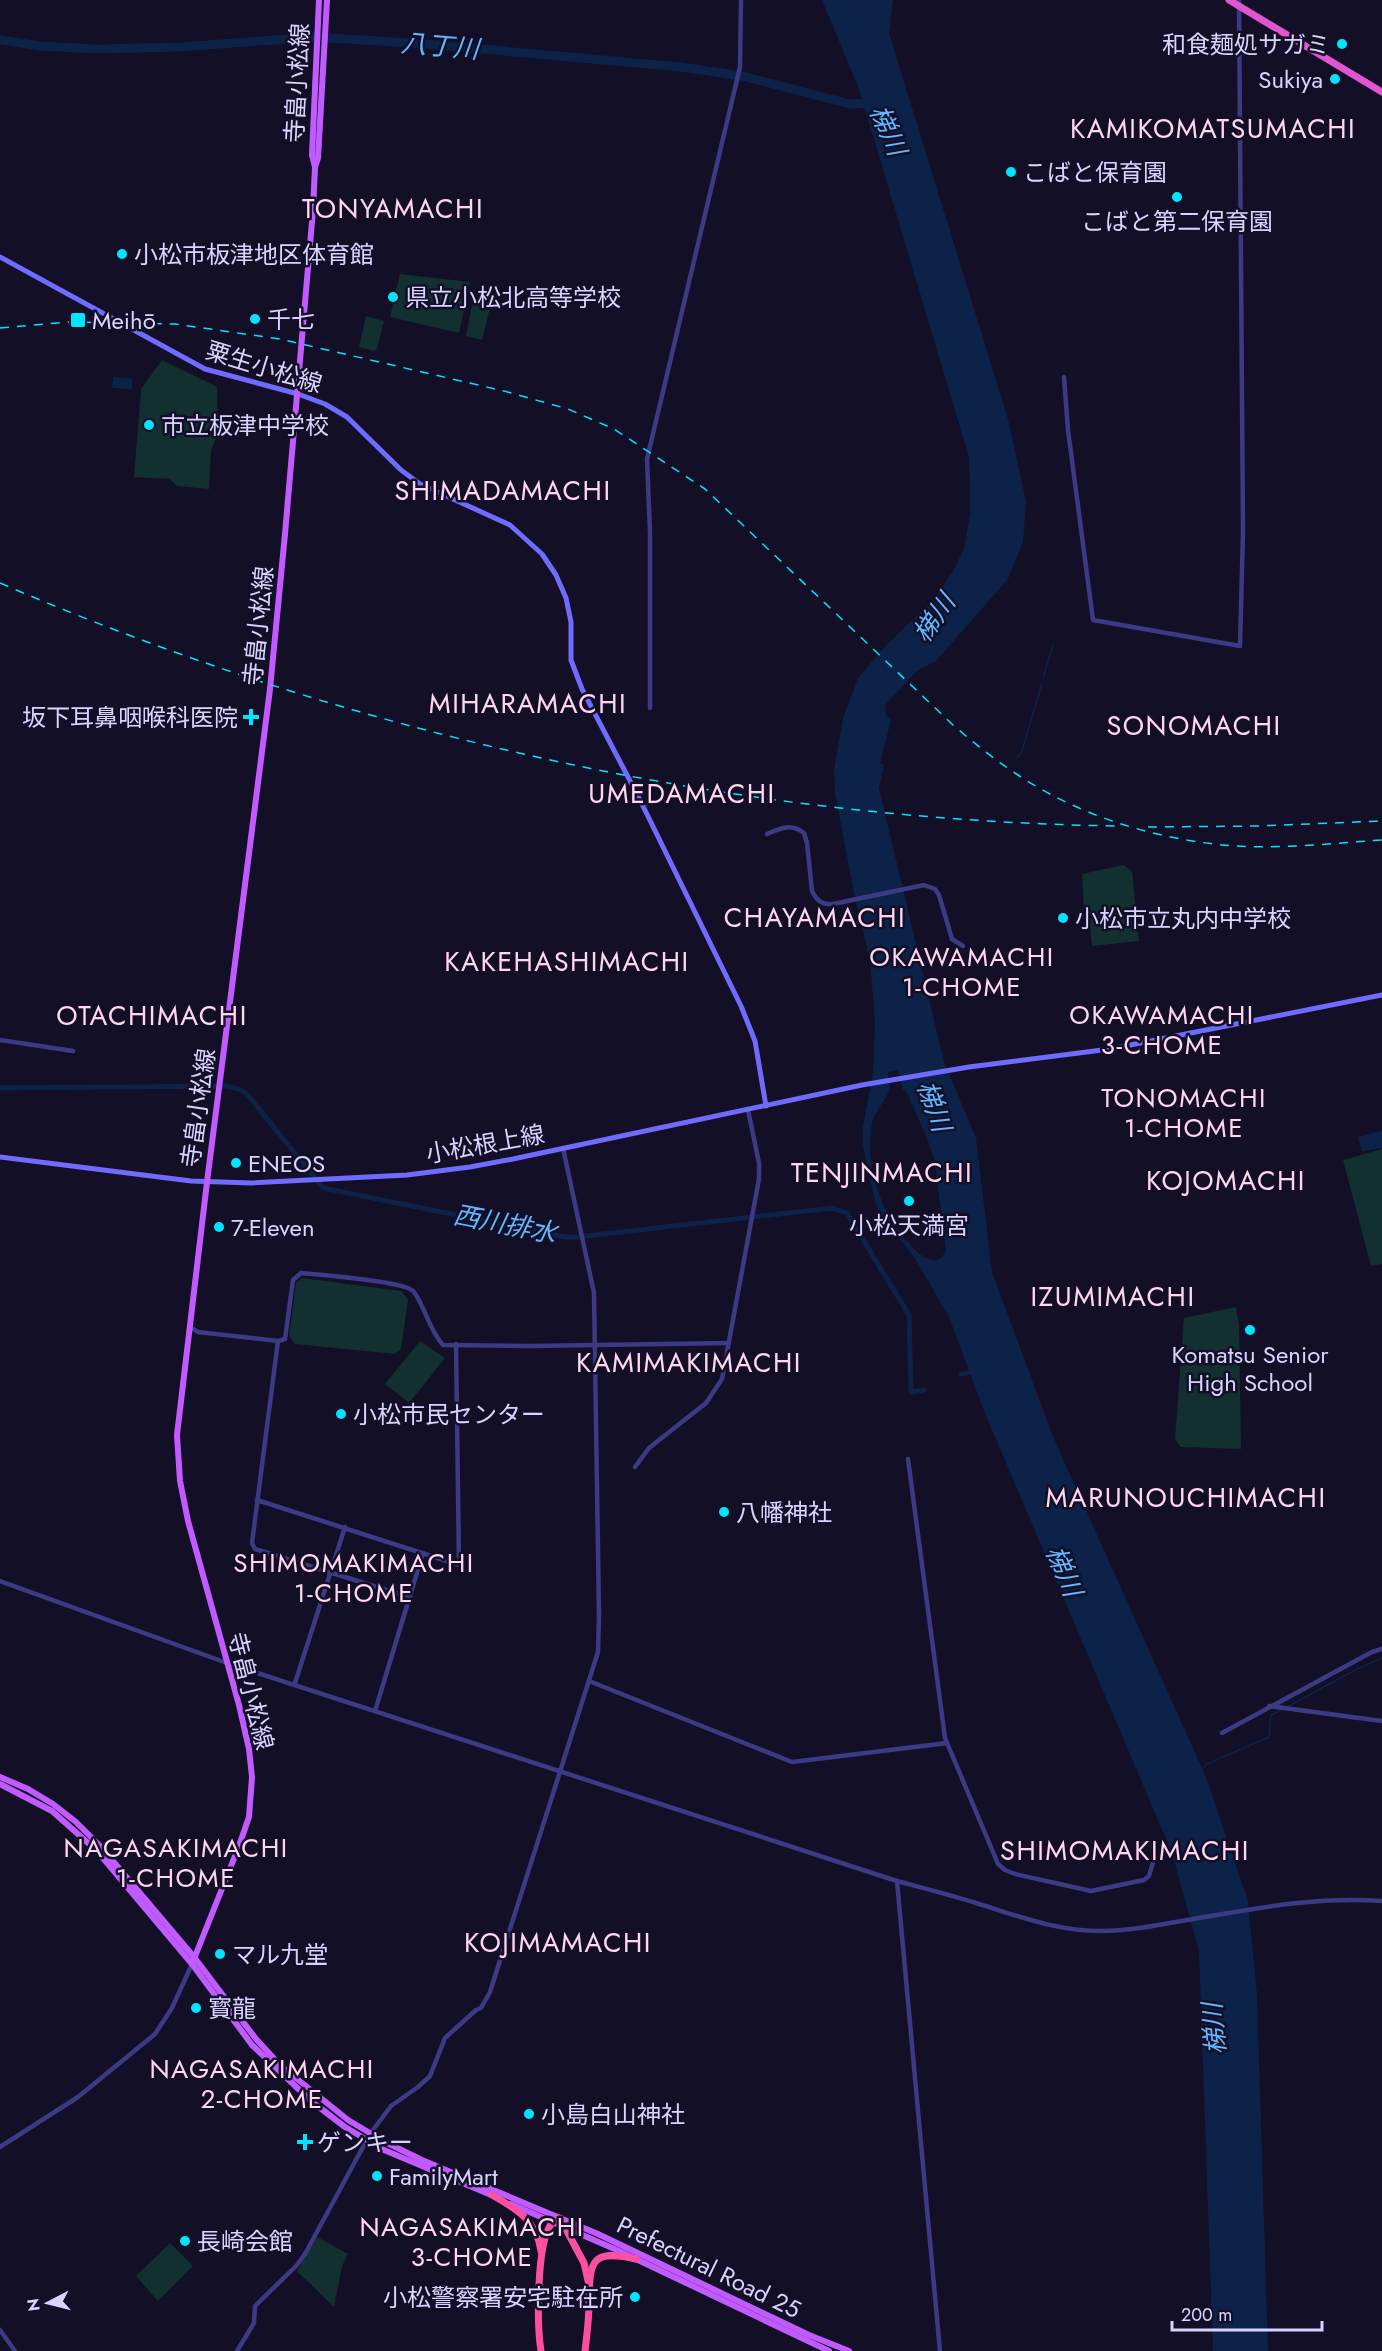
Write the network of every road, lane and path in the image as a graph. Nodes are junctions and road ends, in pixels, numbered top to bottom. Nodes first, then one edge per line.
1 (319, 0) edge
2 (327, 0) edge
3 (741, 0) edge
4 (1229, 0) edge
5 (1239, 3) edge
6 (1382, 92) edge
7 (318, 93) junction
8 (0, 257) edge
9 (1064, 376) dead end
10 (650, 708) dead end
11 (767, 834) dead end
12 (963, 946) dead end
13 (1382, 995) edge
14 (0, 1040) edge
15 (73, 1051) dead end
16 (766, 1106) junction
17 (748, 1110) junction
18 (563, 1148) junction
19 (0, 1157) edge
20 (207, 1182) junction
21 (189, 1326) junction
22 (278, 1341) junction
23 (729, 1343) junction
24 (456, 1344) junction
25 (596, 1345) junction
26 (908, 1458) dead end
27 (635, 1467) dead end
28 (257, 1500) junction
29 (345, 1527) junction
30 (423, 1553) junction
31 (331, 1572) junction
32 (0, 1581) edge
33 (409, 1597) junction
34 (1382, 1649) edge
35 (226, 1662) junction
36 (589, 1681) junction
37 (295, 1683) junction
38 (1269, 1706) junction
39 (375, 1711) junction
40 (1382, 1721) edge
41 (1222, 1733) dead end
42 (947, 1743) junction
43 (561, 1772) junction
44 (0, 1777) edge
45 (0, 1784) edge
46 (1155, 1855) dead end
47 (897, 1881) junction
48 (1382, 1901) edge
49 (194, 1957) junction
50 (192, 1964) junction
51 (370, 2134) junction
52 (366, 2141) junction
53 (0, 2147) edge
54 (492, 2195) junction
55 (560, 2218) junction
56 (552, 2222) junction
57 (563, 2227) junction
58 (636, 2259) junction
59 (542, 2263) junction
60 (589, 2285) junction
61 (0, 2330) edge
62 (15, 2351) edge
63 (237, 2351) edge
64 (540, 2351) edge
65 (585, 2351) edge
66 (829, 2351) edge
67 (849, 2351) edge
68 (940, 2351) edge

1 - 7 main road, 寺畠小松線
2 - 7 main road, 寺畠小松線
3 - 10 street
4 - 5 highway
5 - 6 highway
5 - 9 street
7 - 20 main road, 寺畠小松線, bridge
8 - 16 main road, 粟生小松線
11 - 12 street
13 - 16 main road, 小松根上線
14 - 15 street
16 - 17 main road, 小松根上線
17 - 18 main road, 小松根上線
17 - 23 street
18 - 20 main road, 小松根上線
18 - 25 street
19 - 20 main road, 小松根上線
20 - 21 main road, 寺畠小松線
21 - 22 street
21 - 35 main road, 寺畠小松線
22 - 24 street
22 - 28 street
23 - 25 street
23 - 27 street
24 - 25 street
24 - 30 street
25 - 36 street
26 - 42 street
28 - 29 street
28 - 31 street
29 - 30 street
29 - 31 street
30 - 33 street
31 - 33 street
31 - 37 street
32 - 35 street
33 - 39 street
34 - 38 street
35 - 37 street
35 - 49 main road, 寺畠小松線
36 - 42 street
36 - 43 street
37 - 39 street
38 - 40 street
38 - 41 street
39 - 43 street
42 - 46 street
43 - 47 street
43 - 51 street
44 - 49 main road, Prefectural Road 25
45 - 50 main road, Prefectural Road 25
47 - 48 street
47 - 68 street
49 - 50 main road, 寺畠小松線
49 - 51 main road, Prefectural Road 25
50 - 52 main road, Prefectural Road 25
50 - 53 street
51 - 52 street
51 - 55 main road, Prefectural Road 25
52 - 54 main road, Prefectural Road 25
52 - 63 street
54 - 56 main road, Prefectural Road 25
54 - 59 highway
55 - 56 highway
55 - 57 highway
55 - 67 main road, Prefectural Road 25
56 - 57 main road, Prefectural Road 25
56 - 59 highway
57 - 58 main road, Prefectural Road 25
57 - 60 highway
58 - 60 highway
58 - 66 main road, Prefectural Road 25
59 - 64 highway
60 - 65 highway
61 - 62 street

